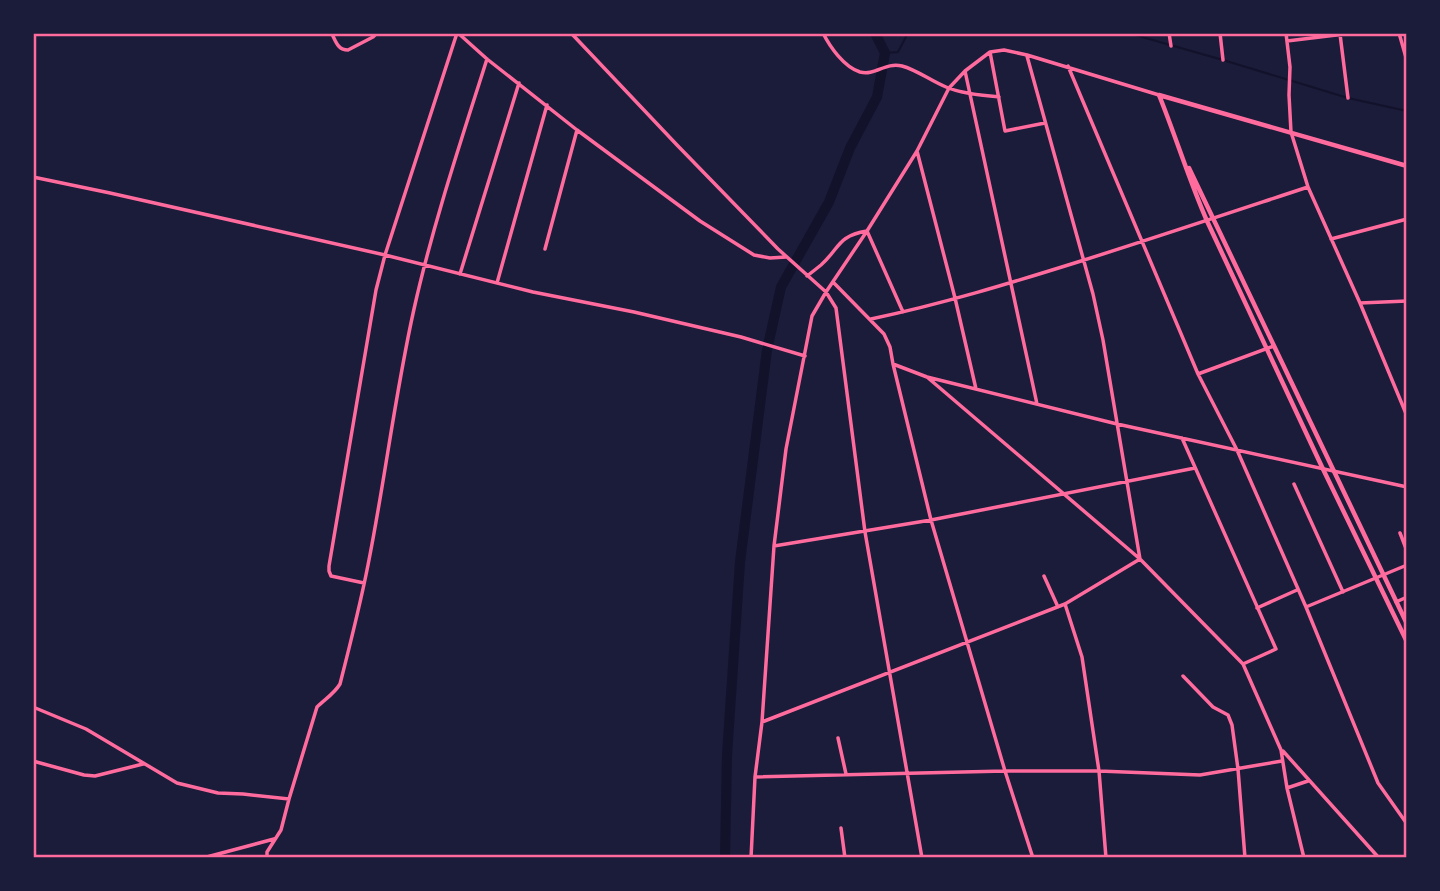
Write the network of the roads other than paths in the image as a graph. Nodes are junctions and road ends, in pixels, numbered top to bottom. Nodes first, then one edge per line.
1 (377, 33) edge
2 (457, 33) edge
3 (571, 33) edge
4 (823, 33) edge
5 (1169, 33) edge
6 (1220, 33) edge
7 (1286, 33) edge
8 (1353, 33) edge
9 (1399, 33) edge
10 (332, 34) edge
11 (1340, 34) edge
12 (1287, 41) junction
13 (1171, 46) dead end
14 (990, 52) junction
15 (1027, 55) junction
16 (487, 59) junction
17 (1223, 60) dead end
18 (1407, 61) edge
19 (1068, 66) junction
20 (965, 71) junction
21 (519, 83) junction
22 (949, 88) junction
23 (970, 93) junction
24 (1159, 95) junction
25 (999, 97) junction
26 (1348, 98) dead end
27 (547, 105) junction
28 (1045, 123) junction
29 (578, 130) junction
30 (1291, 132) junction
31 (917, 151) junction
32 (1185, 161) junction
33 (1407, 166) edge
34 (33, 177) edge
35 (1308, 187) junction
36 (1213, 218) junction
37 (1407, 219) edge
38 (1207, 221) junction
39 (867, 232) junction
40 (1331, 239) junction
41 (1142, 241) junction
42 (545, 249) dead end
43 (385, 255) junction
44 (786, 257) junction
45 (1082, 260) junction
46 (425, 266) junction
47 (460, 274) junction
48 (807, 276) junction
49 (833, 282) junction
50 (497, 283) junction
51 (1010, 283) junction
52 (825, 292) junction
53 (955, 298) junction
54 (1407, 301) edge
55 (1360, 303) junction
56 (903, 312) junction
57 (871, 319) junction
58 (1274, 346) junction
59 (1266, 349) junction
60 (805, 356) junction
61 (893, 363) junction
62 (1198, 374) junction
63 (927, 377) junction
64 (976, 389) junction
65 (1037, 404) junction
66 (1407, 416) edge
67 (1117, 424) junction
68 (1182, 438) junction
69 (1237, 450) junction
70 (1322, 467) junction
71 (1195, 468) junction
72 (1334, 471) junction
73 (1127, 481) junction
74 (1294, 484) dead end
75 (1407, 487) edge
76 (1063, 494) junction
77 (931, 520) junction
78 (865, 532) junction
79 (1400, 533) dead end
80 (774, 546) junction
81 (1407, 551) edge
82 (1140, 559) junction
83 (1407, 565) edge
84 (1384, 575) junction
85 (1044, 576) dead end
86 (1376, 578) junction
87 (364, 583) junction
88 (1298, 590) junction
89 (1343, 592) junction
90 (1407, 597) edge
91 (1396, 602) junction
92 (1065, 604) junction
93 (1058, 607) junction
94 (1257, 607) junction
95 (1306, 607) junction
96 (1407, 624) edge
97 (967, 641) junction
98 (1407, 642) edge
99 (1243, 664) junction
100 (888, 673) junction
101 (1182, 676) dead end
102 (33, 707) edge
103 (762, 722) junction
104 (838, 738) dead end
105 (1281, 750) junction
106 (33, 761) edge
107 (1282, 761) junction
108 (143, 764) junction
109 (1238, 769) junction
110 (1005, 771) junction
111 (1100, 771) junction
112 (906, 773) junction
113 (846, 774) junction
114 (755, 777) junction
115 (1309, 780) junction
116 (1287, 788) junction
117 (289, 799) junction
118 (1407, 824) edge
119 (841, 828) dead end
120 (276, 838) junction
121 (203, 858) edge
122 (267, 858) edge
123 (751, 858) edge
124 (845, 858) edge
125 (922, 858) edge
126 (1033, 858) edge
127 (1106, 858) edge
128 (1245, 858) edge
129 (1304, 858) edge
130 (1379, 858) edge

1 - 10 street
2 - 16 street
2 - 43 street
3 - 44 street
4 - 22 street
5 - 13 street
6 - 17 street
7 - 12 street
8 - 11 street
9 - 18 street
11 - 12 street
11 - 26 street
12 - 30 street
14 - 15 street
14 - 20 street
14 - 25 street
15 - 19 street
15 - 28 street
16 - 21 street
16 - 46 street
19 - 24 street
19 - 41 street
20 - 22 street
20 - 23 street
21 - 27 street
21 - 47 street
22 - 23 street
22 - 31 street
23 - 25 street
23 - 51 street
24 - 30 street
24 - 32 street
25 - 28 street
27 - 29 street
27 - 50 street
28 - 45 street
29 - 42 street
29 - 44 street
30 - 33 street
30 - 35 street
31 - 39 street
31 - 53 street
32 - 36 street
32 - 38 street
34 - 43 street
35 - 36 street
35 - 40 street
36 - 38 street
36 - 58 street
37 - 40 street
38 - 41 street
38 - 59 street
39 - 48 street
39 - 49 street
39 - 56 street
40 - 55 street
41 - 45 street
41 - 62 street
43 - 46 street
43 - 87 street
44 - 48 street
45 - 51 street
45 - 67 street
46 - 47 street
46 - 87 street
47 - 50 street
48 - 52 street
49 - 52 street
49 - 57 street
50 - 60 street
51 - 53 street
51 - 65 street
52 - 60 street
52 - 78 street
53 - 56 street
53 - 64 street
54 - 55 street
55 - 66 street
56 - 57 street
57 - 61 street
58 - 59 street
58 - 72 street
59 - 62 street
59 - 70 street
60 - 80 street
61 - 63 street
61 - 77 street
62 - 69 street
63 - 64 street
63 - 76 street
64 - 65 street
65 - 67 street
67 - 68 street
67 - 73 street
68 - 69 street
68 - 71 street
69 - 70 street
69 - 88 street
70 - 72 street
70 - 86 street
71 - 73 street
71 - 94 street
72 - 75 street
72 - 84 street
73 - 76 street
73 - 82 street
74 - 89 street
76 - 77 street
76 - 82 street
77 - 78 street
77 - 97 street
78 - 80 street
78 - 100 street
79 - 81 street
80 - 103 street
82 - 92 street
82 - 99 street
83 - 84 street
84 - 86 street
84 - 91 street
85 - 93 street
86 - 89 street
86 - 98 street
87 - 117 street
88 - 94 street
88 - 95 street
89 - 95 street
90 - 91 street
91 - 96 street
92 - 93 street
92 - 111 street
93 - 97 street
94 - 99 street
95 - 118 street
97 - 100 street
97 - 110 street
99 - 105 street
100 - 103 street
100 - 112 street
101 - 109 street
102 - 108 street
103 - 114 street
104 - 113 street
105 - 107 street
105 - 115 street
106 - 108 street
107 - 109 street
107 - 116 street
108 - 117 street
109 - 111 street
109 - 128 street
110 - 111 street
110 - 112 street
110 - 126 street
111 - 127 street
112 - 113 street
112 - 125 street
113 - 114 street
114 - 123 street
115 - 116 street
115 - 130 street
116 - 129 street
117 - 120 street
119 - 124 street
120 - 121 street
120 - 122 street

